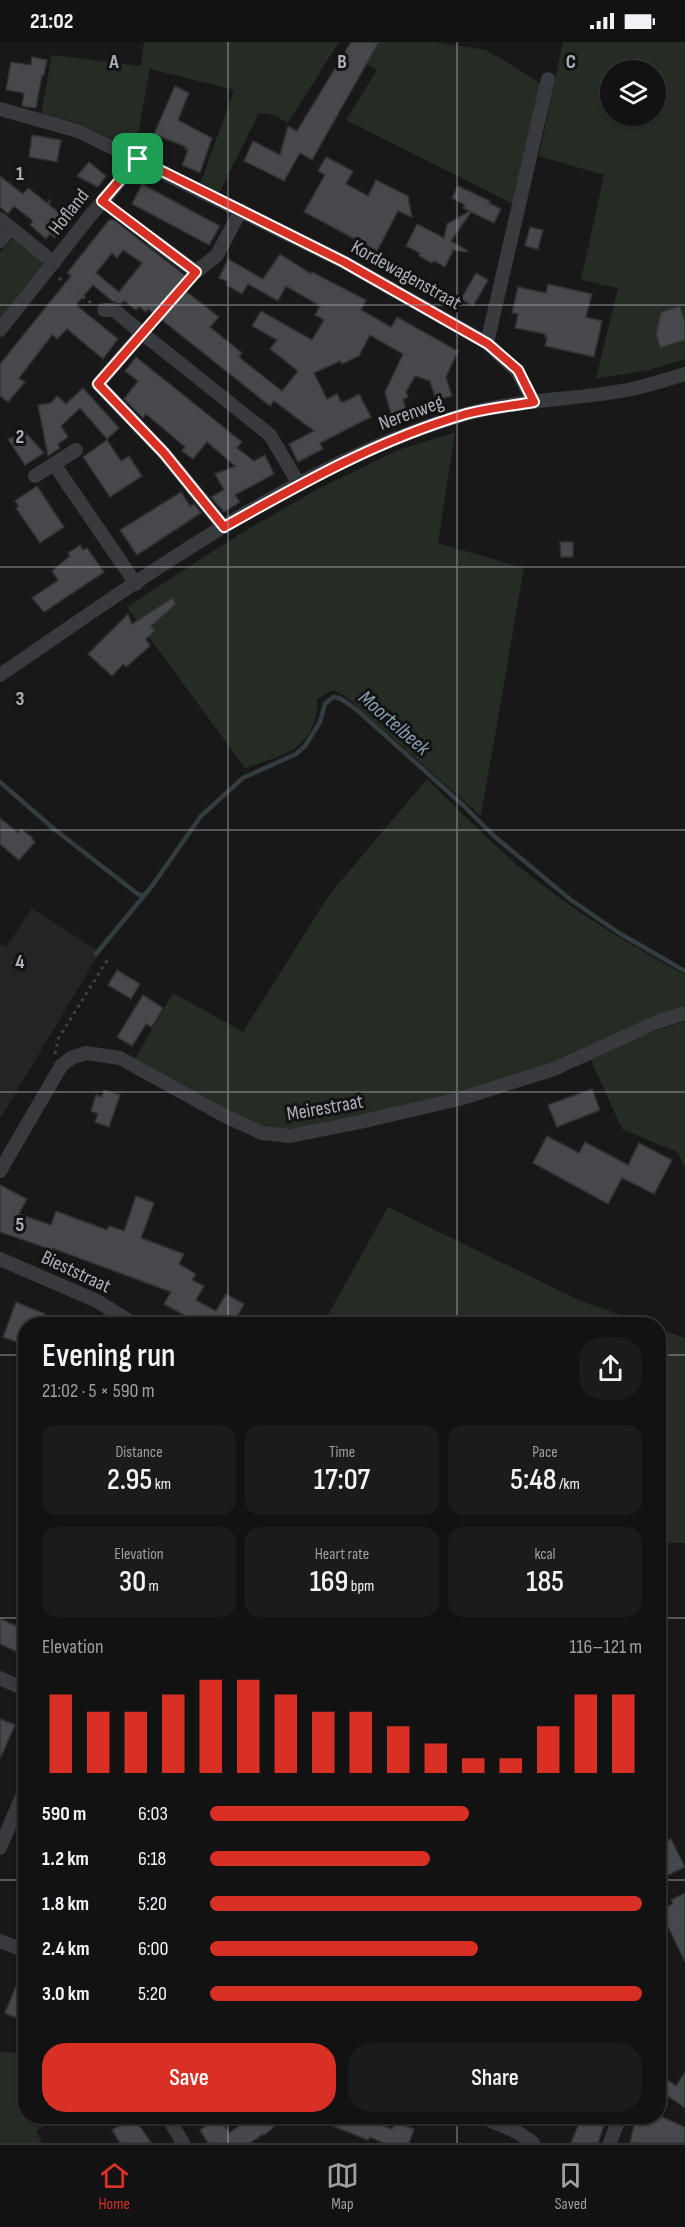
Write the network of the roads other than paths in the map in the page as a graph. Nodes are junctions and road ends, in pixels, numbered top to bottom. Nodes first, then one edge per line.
1 (548, 79) dead end
2 (0, 109) edge
3 (138, 159) junction
4 (241, 210) junction
5 (5, 224) edge
6 (153, 240) road end
7 (0, 242) edge
8 (52, 265) junction
9 (104, 310) road end
10 (0, 330) edge
11 (142, 333) junction
12 (488, 344) junction
13 (685, 374) edge
14 (534, 402) junction
15 (76, 450) dead end
16 (54, 464) junction
17 (35, 476) dead end
18 (299, 484) junction
19 (224, 527) junction
20 (136, 584) junction
21 (0, 675) edge
22 (685, 1013) edge
23 (0, 1171) edge
24 (0, 1259) edge
25 (123, 1317) edge
26 (0, 1678) edge
27 (18, 1686) edge
28 (18, 1806) edge
29 (0, 1848) edge
30 (0, 1941) edge
31 (18, 1948) edge
32 (172, 2124) edge
33 (498, 2124) edge
34 (617, 2124) edge
35 (183, 2143) edge
36 (533, 2143) edge
37 (610, 2143) edge

1 - 12 street
2 - 3 street, Kordewagenstraat
3 - 4 street, Kordewagenstraat
3 - 8 street, Hofland
4 - 6 street
4 - 12 street, Kordewagenstraat
5 - 7 street, Hofland
5 - 8 street, Hofland
8 - 10 street, Hofland
9 - 11 street
11 - 18 street
11 - 19 street
12 - 14 street, Kordewagenstraat
13 - 14 street, Nerenweg
14 - 18 street, Nerenweg
15 - 16 street
16 - 17 street
16 - 20 street
18 - 19 street, Nerenweg
19 - 20 street, Nerenweg
20 - 21 street, Nerenweg
22 - 23 street, Meirestraat
24 - 25 street, Bieststraat
26 - 27 street
28 - 29 street
30 - 31 street
32 - 35 street
33 - 36 street
34 - 37 street

